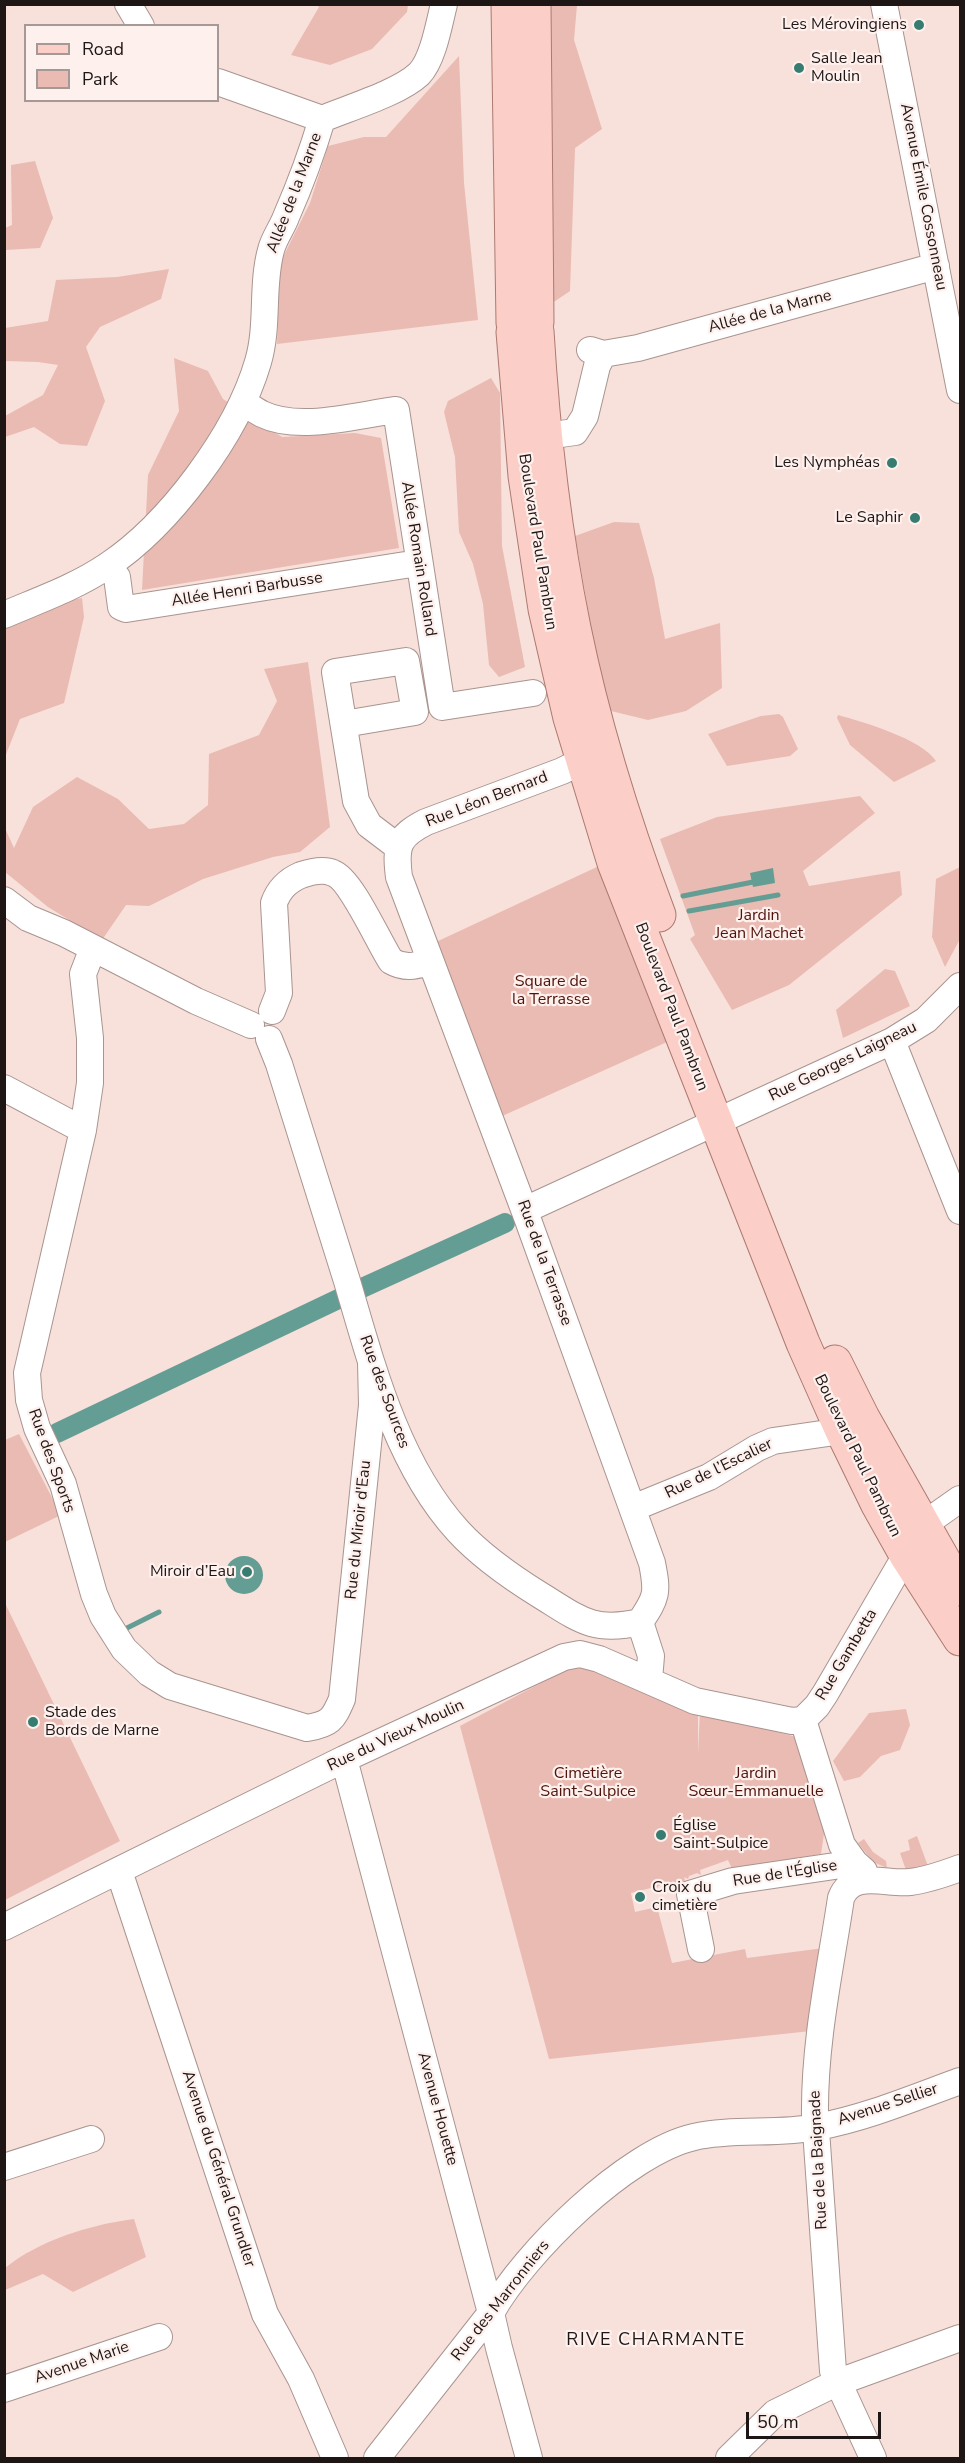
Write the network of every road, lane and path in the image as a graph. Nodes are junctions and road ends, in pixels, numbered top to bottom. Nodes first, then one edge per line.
1 (128, 4) edge
2 (444, 4) edge
3 (508, 4) edge
4 (534, 4) edge
5 (884, 4) edge
6 (140, 24) edge
7 (219, 82) edge
8 (322, 119) junction
9 (936, 266) junction
10 (951, 292) edge
11 (525, 327) junction
12 (960, 390) edge
13 (243, 402) junction
14 (546, 435) junction
15 (418, 563) junction
16 (107, 566) junction
17 (4, 615) edge
18 (534, 693) dead end
19 (344, 724) dead end
20 (593, 757) junction
21 (398, 847) junction
22 (4, 900) edge
23 (93, 948) junction
24 (430, 962) junction
25 (960, 986) edge
26 (260, 1032) junction
27 (892, 1041) junction
28 (4, 1088) edge
29 (725, 1118) junction
30 (83, 1131) junction
31 (525, 1210) junction
32 (960, 1211) edge
33 (371, 1362) junction
34 (842, 1431) junction
35 (398, 1437) junction
36 (369, 1442) junction
37 (960, 1499) edge
38 (633, 1508) junction
39 (923, 1525) junction
40 (906, 1555) junction
41 (960, 1589) edge
42 (640, 1622) junction
43 (960, 1639) edge
44 (649, 1680) junction
45 (342, 1699) joint
46 (803, 1720) junction
47 (344, 1759) junction
48 (855, 1863) junction
49 (960, 1868) edge
50 (119, 1871) junction
51 (877, 1879) junction
52 (4, 1927) edge
53 (701, 1949) dead end
54 (960, 2081) edge
55 (816, 2127) junction
56 (92, 2139) dead end
57 (4, 2167) edge
58 (491, 2313) junction
59 (159, 2337) dead end
60 (960, 2338) edge
61 (836, 2383) junction
62 (4, 2390) edge
63 (334, 2458) edge
64 (377, 2458) edge
65 (529, 2458) edge
66 (729, 2458) edge
67 (873, 2458) edge

1 - 6 street
2 - 8 street
3 - 11 main road, Boulevard Paul Pambrun
4 - 11 main road, Boulevard Paul Pambrun
5 - 9 street, Avenue Émile Cossonneau
7 - 8 street
8 - 13 street, Allée de la Marne
9 - 10 street, Avenue Émile Cossonneau
9 - 14 street, Allée de la Marne
10 - 12 street, Avenue Émile Cossonneau
11 - 14 main road, Boulevard Paul Pambrun
11 - 20 main road, Boulevard Paul Pambrun
13 - 15 street, Allée Romain Rolland
13 - 16 street, Allée de la Marne
14 - 20 main road, Boulevard Paul Pambrun
15 - 16 street, Allée Henri Barbusse
15 - 18 street, Allée Romain Rolland
16 - 17 street, Allée de la Marne
19 - 21 street
20 - 21 street, Rue Léon Bernard
20 - 29 main road, Boulevard Paul Pambrun
20 - 29 main road, Boulevard Paul Pambrun
21 - 24 street, Rue de la Terrasse
22 - 23 street
23 - 26 street
23 - 30 street, Rue des Sports
24 - 26 street
24 - 31 street, Rue de la Terrasse
25 - 27 street, Rue Georges Laigneau
26 - 33 street, Rue des Sources
27 - 29 street, Rue Georges Laigneau
27 - 32 street
28 - 30 street
29 - 31 street, Rue Georges Laigneau
29 - 34 main road, Boulevard Paul Pambrun
29 - 39 main road, Boulevard Paul Pambrun
30 - 45 street, Rue des Sports
31 - 38 street, Rue de la Terrasse
33 - 35 street, Rue des Sources
33 - 36 street, Rue du Miroir d'Eau
34 - 38 street, Rue de l’Escalier
34 - 40 main road, Boulevard Paul Pambrun
35 - 36 street
35 - 42 street, Rue des Sources
36 - 45 street, Rue du Miroir d'Eau
37 - 39 street
38 - 42 street, Rue de la Terrasse
39 - 41 main road, Boulevard Paul Pambrun
40 - 43 main road, Boulevard Paul Pambrun
40 - 46 street, Rue Gambetta
42 - 44 street
44 - 46 street, Rue du Vieux Moulin
44 - 47 street, Rue du Vieux Moulin
46 - 48 street
47 - 50 street, Rue du Vieux Moulin
47 - 58 street, Avenue Houette
48 - 51 street
48 - 53 street, Rue de l'Église
49 - 51 street
50 - 52 street, Rue du Vieux Moulin
50 - 63 street, Avenue du Général Grundler
51 - 55 street, Rue de la Baignade
54 - 55 street, Avenue Sellier
55 - 58 street, Rue des Marronniers
55 - 61 street, Rue de la Baignade
56 - 57 street
58 - 64 street, Rue des Marronniers
58 - 65 street, Avenue Houette
59 - 62 street, Avenue Marie
60 - 61 street
61 - 66 street
61 - 67 street, Rue de la Baignade

